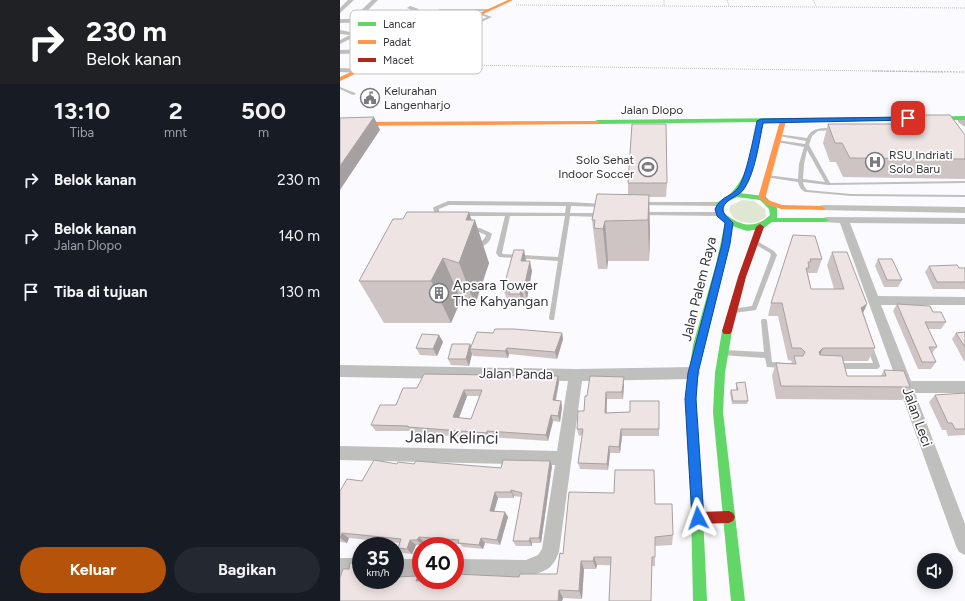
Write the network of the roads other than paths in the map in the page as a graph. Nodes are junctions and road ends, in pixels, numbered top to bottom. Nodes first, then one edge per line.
1 (351, 0) edge
2 (375, 0) edge
3 (511, 0) edge
4 (365, 10) edge
5 (340, 11) edge
6 (482, 12) edge
7 (486, 12) junction
8 (482, 14) edge
9 (482, 21) edge
10 (340, 32) edge
11 (350, 33) edge
12 (350, 37) edge
13 (340, 42) edge
14 (340, 52) edge
15 (350, 52) edge
16 (340, 70) edge
17 (350, 71) edge
18 (351, 74) edge
19 (340, 79) edge
20 (340, 88) edge
21 (354, 94) dead end
22 (783, 120) junction
23 (761, 121) junction
24 (964, 121) edge
25 (340, 124) edge
26 (839, 129) edge
27 (778, 138) junction
28 (808, 140) junction
29 (806, 146) junction
30 (754, 150) junction
31 (774, 152) junction
32 (767, 176) junction
33 (800, 181) junction
34 (965, 182) edge
35 (870, 183) junction
36 (828, 184) junction
37 (876, 195) junction
38 (734, 196) junction
39 (965, 196) edge
40 (764, 200) junction
41 (569, 204) junction
42 (612, 204) edge
43 (635, 204) edge
44 (720, 204) junction
45 (822, 208) joint
46 (965, 210) edge
47 (448, 214) edge
48 (454, 214) edge
49 (508, 214) junction
50 (609, 214) edge
51 (631, 214) edge
52 (720, 214) junction
53 (567, 215) junction
54 (772, 220) junction
55 (826, 220) joint
56 (844, 220) junction
57 (965, 221) edge
58 (458, 222) junction
59 (476, 222) junction
60 (729, 223) junction
61 (760, 227) junction
62 (755, 242) junction
63 (561, 259) junction
64 (719, 292) junction
65 (737, 296) junction
66 (874, 300) junction
67 (965, 301) edge
68 (733, 311) junction
69 (552, 318) dead end
70 (764, 322) dead end
71 (868, 340) edge
72 (723, 353) junction
73 (768, 355) junction
74 (789, 365) edge
75 (826, 366) edge
76 (340, 371) edge
77 (693, 373) junction
78 (576, 375) junction
79 (906, 387) junction
80 (965, 387) edge
81 (340, 453) edge
82 (564, 458) junction
83 (729, 517) junction
84 (960, 517) edge
85 (698, 518) junction
86 (965, 546) edge
87 (340, 567) edge
88 (352, 567) edge
89 (464, 568) edge
90 (700, 601) edge
91 (738, 601) edge

1 - 5 street
2 - 4 street
3 - 7 street
6 - 7 lane
7 - 8 street
7 - 9 lane
10 - 11 street
12 - 13 street
14 - 15 street
16 - 17 street
18 - 19 street
20 - 21 lane
22 - 23 street, Jalan Dlopo
22 - 24 street, Jalan Dlopo
22 - 27 street
23 - 25 street, Jalan Dlopo
23 - 30 street
26 - 28 lane
27 - 28 lane
27 - 29 lane
27 - 31 street
28 - 29 lane
29 - 33 lane
29 - 36 lane
30 - 31 street
30 - 38 street
31 - 32 street
32 - 33 lane
32 - 40 street
33 - 36 lane
33 - 37 lane
34 - 35 lane
35 - 36 lane
35 - 37 lane
37 - 39 lane
38 - 40 street
38 - 44 street
40 - 45 street
40 - 54 street
41 - 42 lane
41 - 47 lane
41 - 53 lane
43 - 44 lane
44 - 52 street
45 - 46 street
48 - 58 lane
49 - 53 lane
49 - 59 lane
49 - 63 lane
50 - 53 lane
51 - 52 lane
52 - 60 street
53 - 63 lane
54 - 55 street
54 - 61 street
55 - 56 street
56 - 57 street
56 - 66 street, Jalan Leci
58 - 59 lane
58 - 59 lane
58 - 59 lane
60 - 61 street
60 - 64 street, Jalan Palem Raya
61 - 62 street
62 - 65 street
62 - 68 lane
63 - 69 lane
64 - 65 street
64 - 77 street, Jalan Palem Raya
65 - 68 street
66 - 67 street
66 - 79 street, Jalan Leci
68 - 72 street
70 - 73 lane
71 - 75 lane
72 - 73 lane
72 - 83 street
73 - 74 lane
76 - 78 street, Jalan Panda
77 - 78 street, Jalan Panda
77 - 85 street, Jalan Palem Raya
78 - 82 street
79 - 80 street
79 - 84 street, Jalan Leci
81 - 82 street, Jalan Kelinci
82 - 89 street
83 - 85 street
83 - 91 street
84 - 86 street, Jalan Leci
85 - 90 street, Jalan Palem Raya
87 - 88 street

